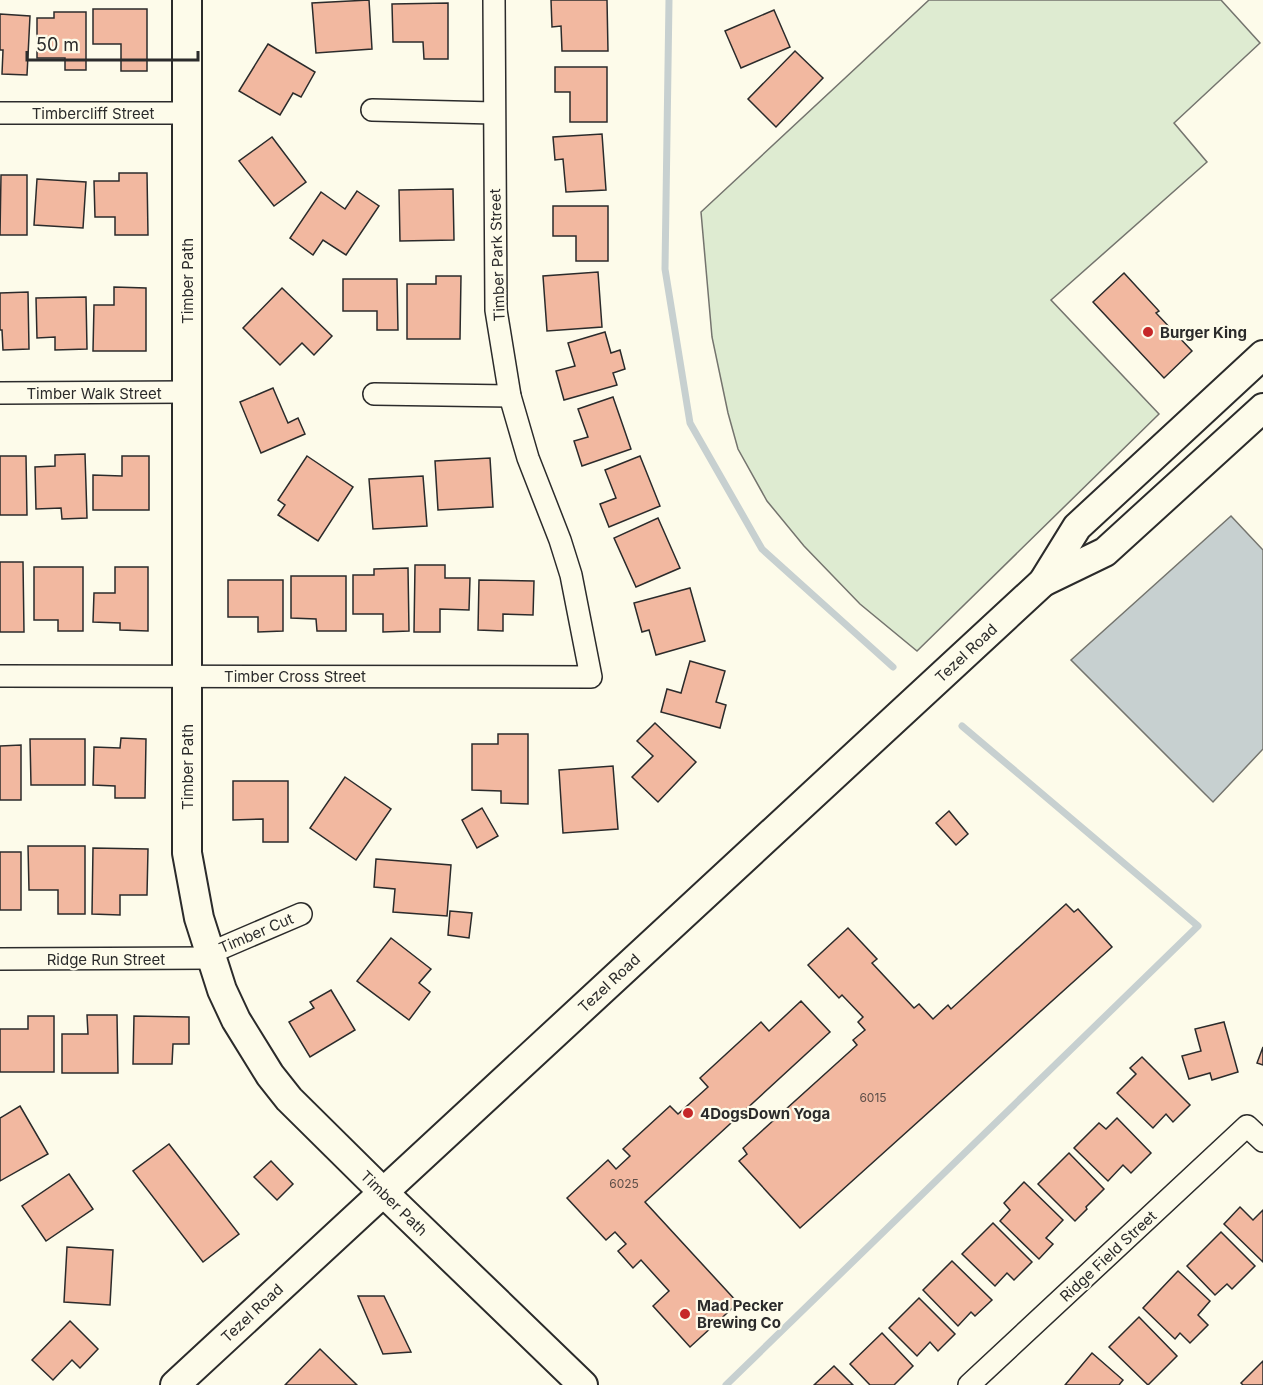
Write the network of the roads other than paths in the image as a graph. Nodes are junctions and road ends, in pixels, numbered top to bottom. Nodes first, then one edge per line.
1 (187, 0) edge
2 (494, 0) edge
3 (372, 110) dead end
4 (494, 112) junction
5 (0, 113) edge
6 (187, 113) junction
7 (1263, 356) edge
8 (187, 392) junction
9 (0, 393) edge
10 (374, 394) dead end
11 (510, 396) junction
12 (1263, 408) edge
13 (1043, 582) junction
14 (0, 676) edge
15 (187, 676) junction
16 (591, 677) joint
17 (301, 914) dead end
18 (211, 956) junction
19 (0, 959) edge
20 (1263, 1141) edge
21 (383, 1192) junction
22 (175, 1385) edge
23 (583, 1385) edge
24 (969, 1385) edge

1 - 6 main road, Timber Path
2 - 4 street, Timber Park Street
3 - 4 street
4 - 11 street, Timber Park Street
5 - 6 street, Timbercliff Street
6 - 8 main road, Timber Path
7 - 13 main road, Tezel Road
8 - 9 street, Timber Walk Street
8 - 15 main road, Timber Path
10 - 11 street
11 - 16 street, Timber Park Street
12 - 13 main road, Tezel Road
13 - 21 main road, Tezel Road
14 - 15 street, Timber Cross Street
15 - 16 street, Timber Cross Street
15 - 18 main road, Timber Path
17 - 18 street, Timber Cut
18 - 19 street, Ridge Run Street
18 - 21 main road, Timber Path
20 - 24 street, Ridge Field Street
21 - 22 main road, Tezel Road
21 - 23 main road, Timber Path

